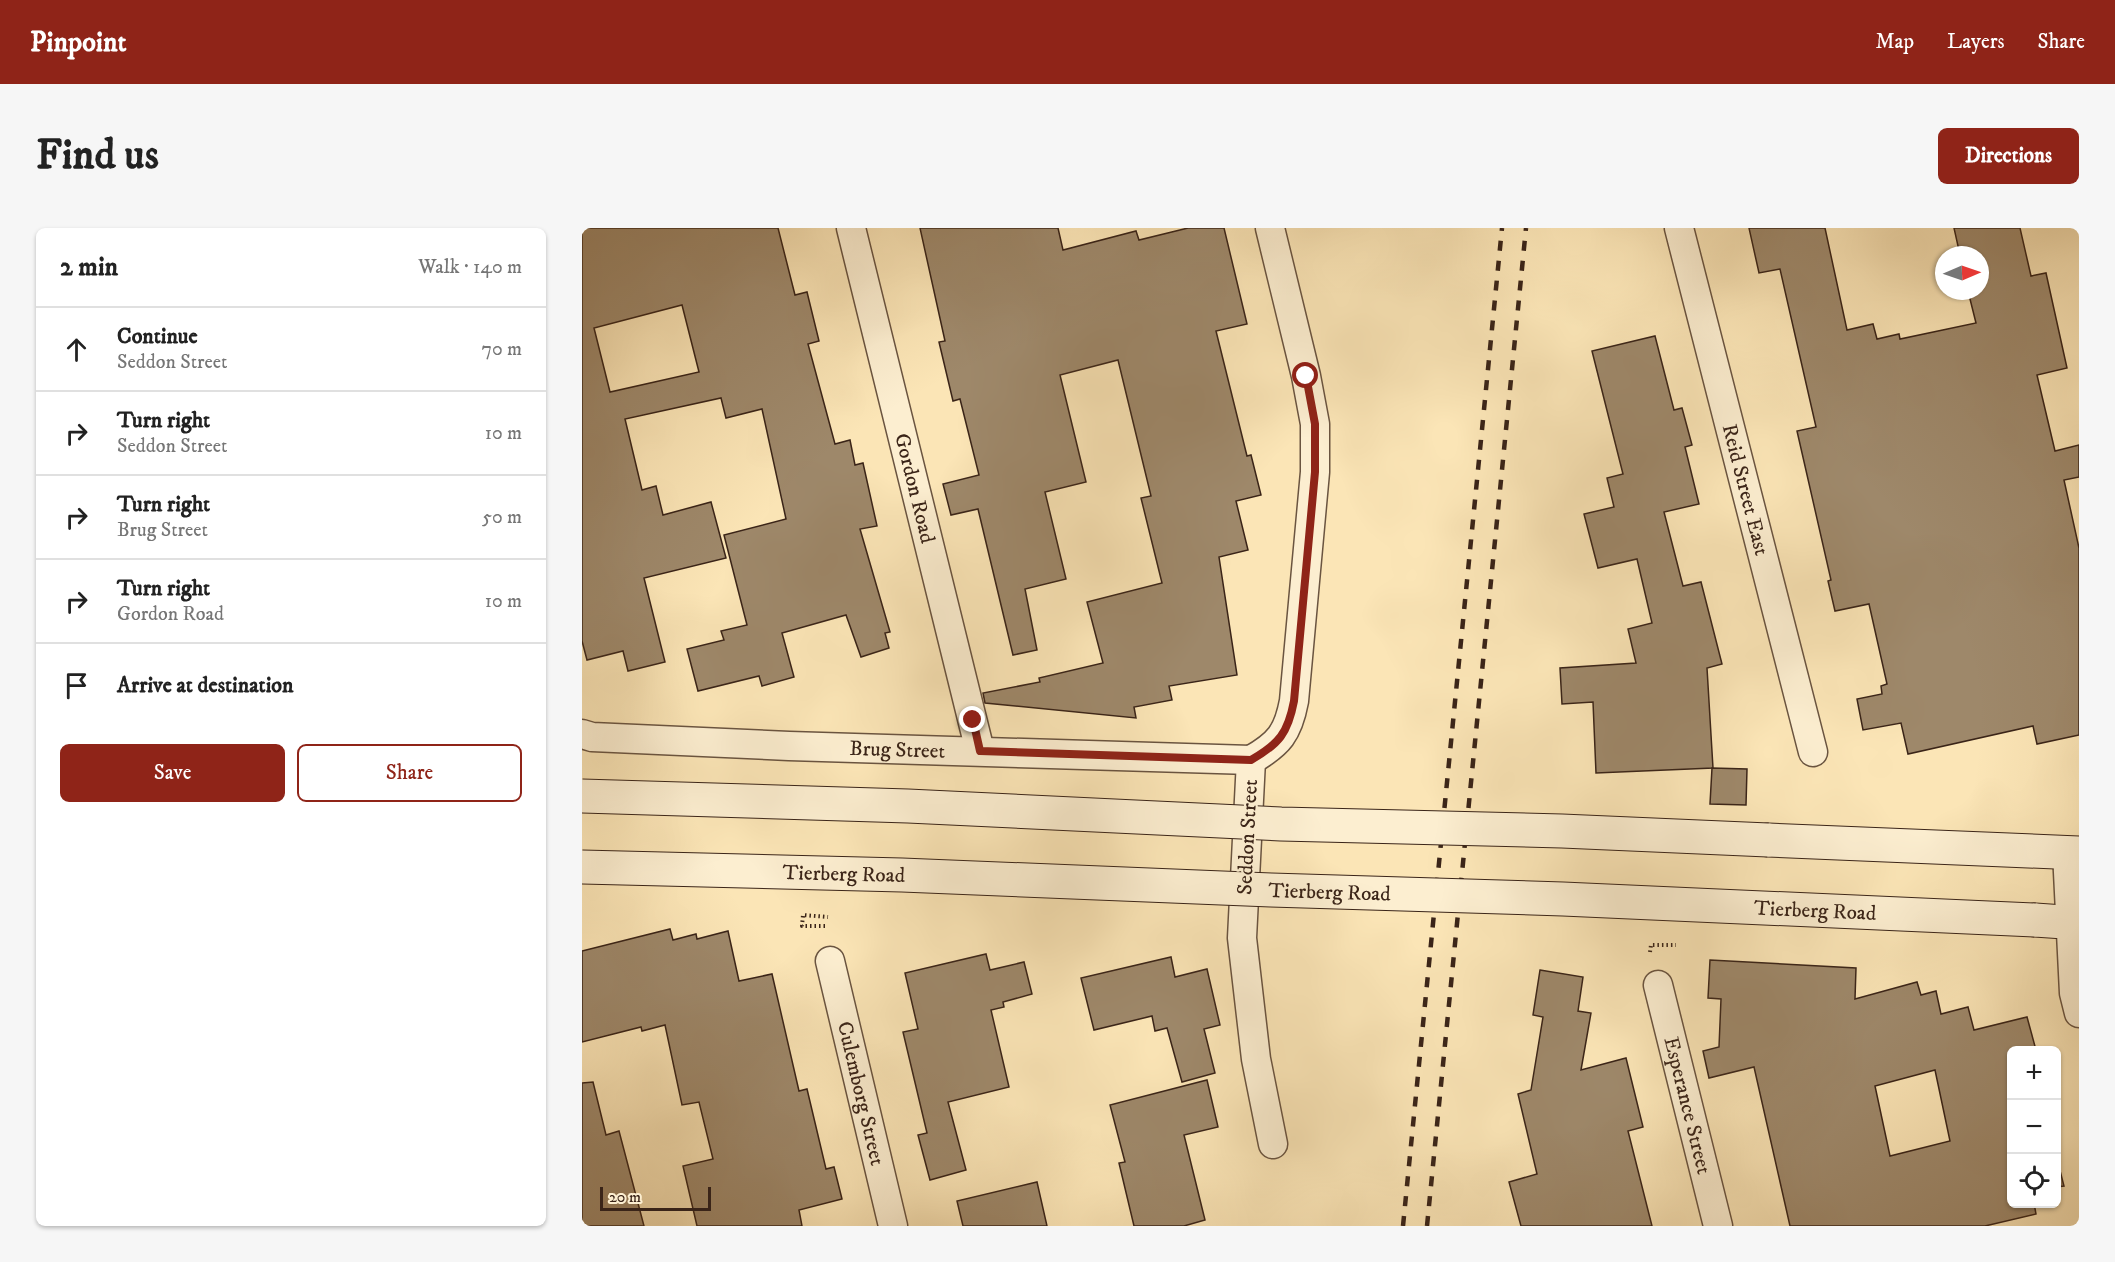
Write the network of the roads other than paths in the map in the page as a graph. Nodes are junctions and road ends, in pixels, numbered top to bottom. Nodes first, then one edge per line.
1 (851, 228) edge
2 (1270, 228) edge
3 (1679, 228) edge
4 (582, 734) edge
5 (980, 751) junction
6 (1813, 752) dead end
7 (1251, 760) junction
8 (582, 796) edge
9 (2073, 853) edge
10 (582, 867) edge
11 (2074, 923) edge
12 (830, 961) dead end
13 (1658, 985) dead end
14 (2079, 1013) edge
15 (1273, 1144) dead end
16 (892, 1226) edge
17 (1718, 1226) edge

1 - 5 street, Gordon Road
2 - 7 street, Seddon Street
3 - 6 street, Reid Street East
4 - 5 street, Brug Street
5 - 7 street, Brug Street
7 - 15 street, Seddon Street
8 - 9 main road, bridge
9 - 11 street
10 - 11 main road, Tierberg Road, bridge
11 - 14 street
12 - 16 street, Culemborg Street
13 - 17 street, Esperance Street

